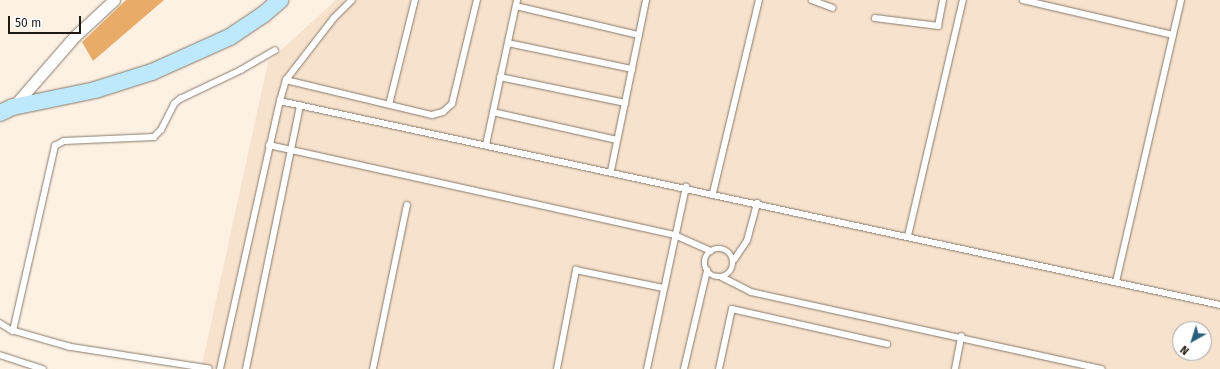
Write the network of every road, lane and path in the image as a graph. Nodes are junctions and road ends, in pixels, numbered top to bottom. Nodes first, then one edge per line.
1 (114, 0) edge
2 (280, 0) edge
3 (352, 0) edge
4 (416, 0) edge
5 (477, 0) edge
6 (646, 0) edge
7 (759, 0) edge
8 (812, 0) edge
9 (943, 0) edge
10 (963, 0) edge
11 (1023, 0) edge
12 (1181, 0) edge
13 (516, 3) edge
14 (833, 8) dead end
15 (875, 18) dead end
16 (1173, 34) junction
17 (639, 35) junction
18 (508, 43) junction
19 (275, 50) dead end
20 (632, 69) junction
21 (500, 77) junction
22 (286, 80) junction
23 (280, 101) junction
24 (625, 103) junction
25 (300, 105) junction
26 (389, 105) junction
27 (6, 110) edge
28 (493, 112) junction
29 (617, 140) junction
30 (269, 145) junction
31 (486, 145) junction
32 (290, 149) junction
33 (611, 171) junction
34 (686, 187) junction
35 (714, 193) junction
36 (757, 203) junction
37 (408, 206) dead end
38 (675, 235) junction
39 (908, 236) junction
40 (711, 251) junction
41 (734, 260) junction
42 (707, 271) junction
43 (722, 277) junction
44 (1116, 282) junction
45 (664, 288) junction
46 (1220, 305) edge
47 (0, 323) edge
48 (13, 331) junction
49 (961, 337) junction
50 (887, 344) dead end
51 (0, 355) edge
52 (43, 369) edge
53 (209, 369) edge
54 (220, 369) edge
55 (246, 369) edge
56 (372, 369) edge
57 (557, 369) edge
58 (647, 369) edge
59 (684, 369) edge
60 (719, 369) edge
61 (954, 369) edge
62 (1102, 369) edge

1 - 27 street
2 - 27 main road
3 - 22 lane
4 - 26 lane
5 - 26 lane
6 - 17 lane
7 - 35 lane
8 - 14 lane
9 - 15 lane
10 - 39 lane
11 - 16 lane
12 - 16 lane
13 - 17 lane
13 - 18 lane
16 - 44 lane
17 - 20 lane
18 - 20 lane
18 - 21 lane
19 - 48 lane
20 - 24 lane
21 - 24 lane
21 - 28 lane
22 - 23 lane
22 - 26 lane
23 - 25 lane
23 - 30 lane
24 - 29 lane
25 - 31 lane
25 - 32 lane
28 - 29 lane
28 - 31 lane
29 - 33 lane
30 - 32 lane
30 - 54 lane
31 - 33 lane
32 - 38 lane
32 - 55 lane
33 - 34 lane
34 - 35 lane
34 - 38 lane
35 - 36 lane
36 - 39 lane
36 - 41 lane
37 - 56 lane
38 - 40 lane
38 - 45 lane
39 - 44 lane
40 - 41 lane
40 - 42 lane
41 - 43 lane
42 - 43 lane
42 - 59 lane
43 - 49 lane
44 - 46 lane
45 - 57 lane
45 - 58 lane
47 - 48 lane
48 - 53 lane
49 - 61 lane
49 - 62 lane
50 - 60 lane
51 - 52 lane

